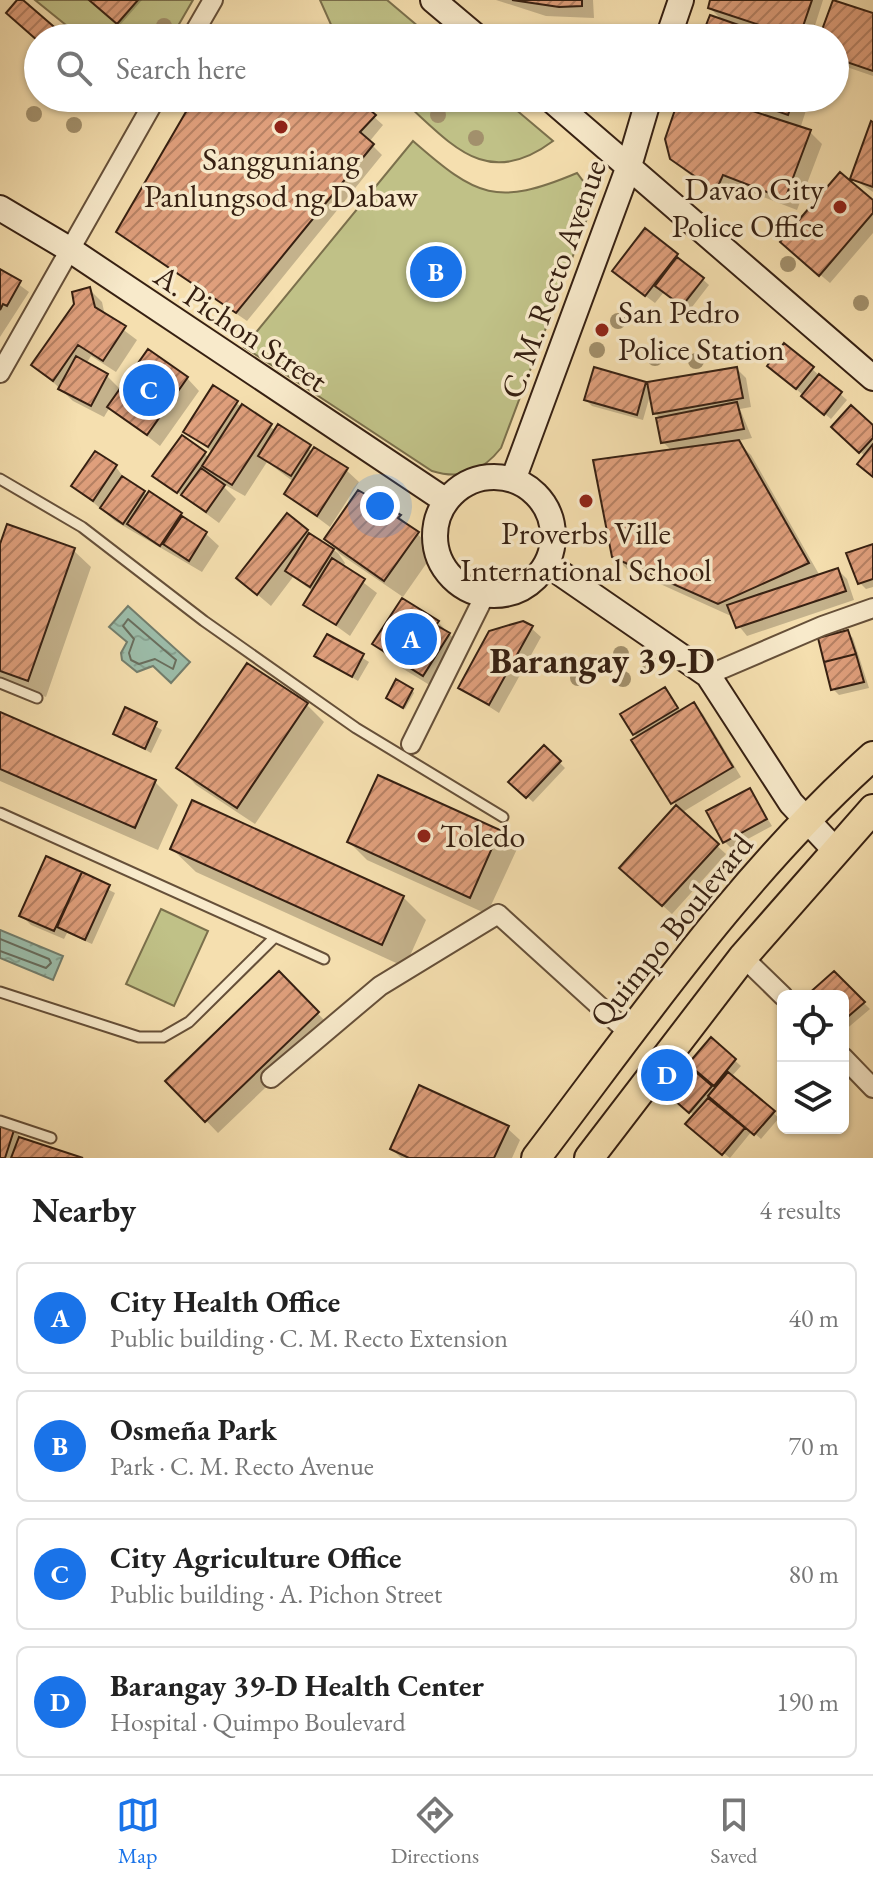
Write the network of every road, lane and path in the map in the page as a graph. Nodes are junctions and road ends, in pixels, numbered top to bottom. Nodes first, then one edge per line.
1 (213, 0) edge
2 (433, 0) edge
3 (681, 0) edge
4 (199, 24) edge
5 (461, 24) edge
6 (673, 24) edge
7 (148, 112) edge
8 (565, 112) edge
9 (645, 112) edge
10 (629, 166) junction
11 (0, 208) edge
12 (69, 249) junction
13 (0, 373) edge
14 (873, 378) edge
15 (0, 479) edge
16 (513, 480) junction
17 (0, 486) edge
18 (11, 487) junction
19 (446, 501) junction
20 (547, 564) junction
21 (485, 595) junction
22 (873, 608) edge
23 (708, 675) junction
24 (0, 683) edge
25 (37, 698) dead end
26 (408, 750) junction
27 (873, 756) edge
28 (873, 809) edge
29 (0, 813) edge
30 (503, 817) dead end
31 (805, 821) junction
32 (835, 850) junction
33 (275, 937) junction
34 (743, 957) junction
35 (324, 959) dead end
36 (777, 990) edge
37 (0, 992) edge
38 (630, 1034) junction
39 (848, 1062) edge
40 (271, 1078) dead end
41 (873, 1088) edge
42 (0, 1121) edge
43 (51, 1138) dead end
44 (536, 1158) edge
45 (589, 1158) edge

1 - 4 street
2 - 5 main road
3 - 6 main road
7 - 12 street
8 - 10 main road
9 - 10 main road, C. M. Recto Avenue
10 - 14 main road
10 - 16 main road, C. M. Recto Avenue
11 - 12 main road, A. Pichon Street
12 - 13 street
12 - 19 main road, A. Pichon Street
15 - 18 lane
16 - 19 main road
16 - 20 main road
17 - 18 lane
18 - 26 lane
19 - 21 main road
20 - 21 main road
20 - 23 main road
21 - 26 street
22 - 23 street
23 - 31 main road
24 - 25 lane
26 - 30 lane
27 - 31 main road, Quimpo Boulevard
28 - 32 main road
29 - 33 lane
31 - 32 main road
31 - 38 main road, Quimpo Boulevard
32 - 34 main road
33 - 35 lane
33 - 37 lane
34 - 36 street
34 - 45 main road
38 - 40 street
38 - 44 main road, Quimpo Boulevard
39 - 41 street
42 - 43 lane

